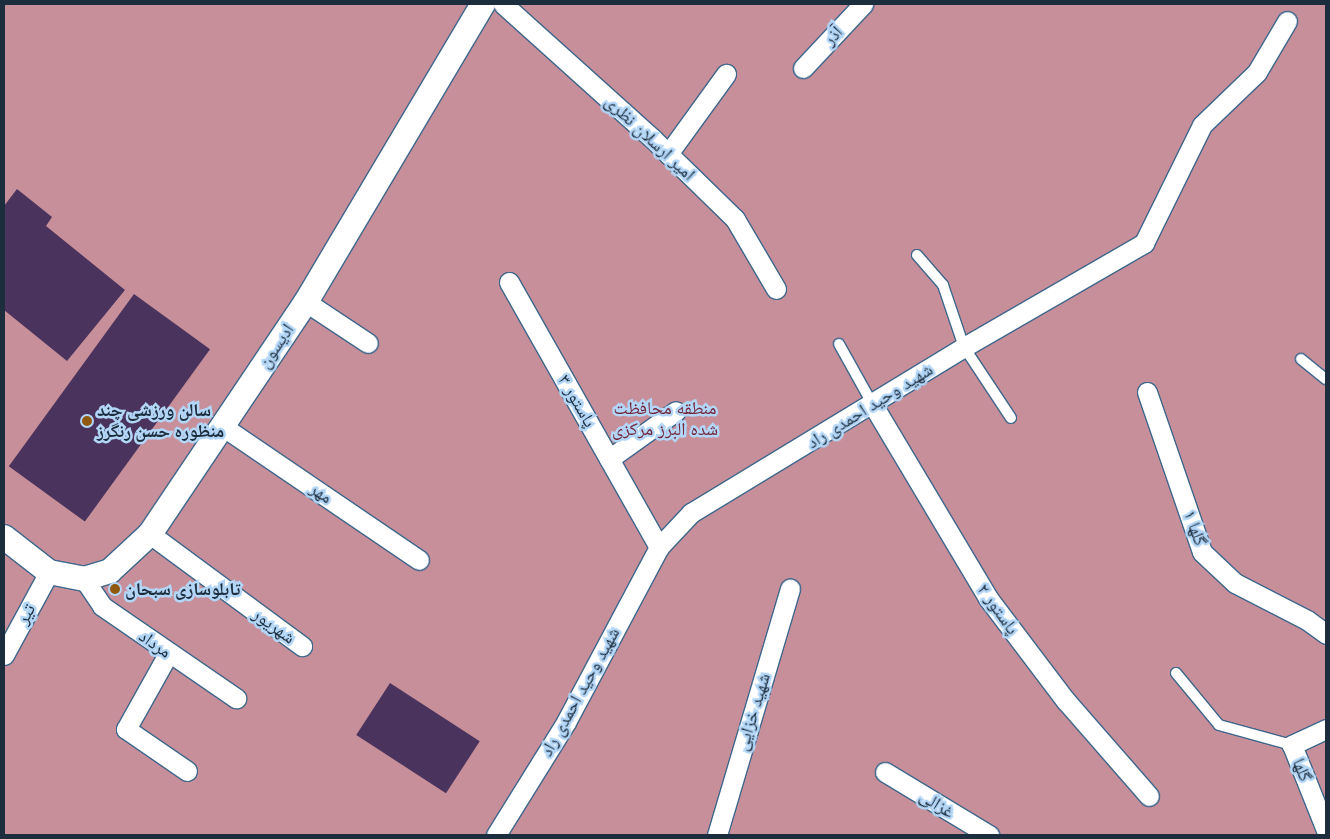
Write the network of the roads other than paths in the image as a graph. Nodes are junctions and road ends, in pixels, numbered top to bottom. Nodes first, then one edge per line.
1 (483, 4) edge
2 (503, 4) edge
3 (863, 4) edge
4 (1287, 21) dead end
5 (803, 68) dead end
6 (726, 74) dead end
7 (668, 154) junction
8 (917, 256) dead end
9 (509, 282) dead end
10 (776, 288) dead end
11 (306, 302) junction
12 (368, 343) dead end
13 (839, 344) dead end
14 (964, 347) junction
15 (1301, 359) dead end
16 (1326, 379) edge
17 (1147, 392) dead end
18 (873, 405) junction
19 (676, 411) dead end
20 (1011, 418) dead end
21 (222, 426) junction
22 (609, 459) junction
23 (150, 534) junction
24 (4, 537) edge
25 (659, 547) junction
26 (419, 560) dead end
27 (49, 572) junction
28 (84, 579) junction
29 (790, 589) dead end
30 (1326, 634) edge
31 (302, 646) dead end
32 (168, 654) junction
33 (4, 655) edge
34 (1176, 673) dead end
35 (236, 698) dead end
36 (1326, 729) edge
37 (1292, 745) junction
38 (187, 771) dead end
39 (885, 772) dead end
40 (1148, 796) dead end
41 (1326, 827) edge
42 (496, 835) edge
43 (717, 835) edge
44 (988, 835) edge

1 - 11 street, ادیسون
2 - 7 street, امیر ارسلان نظری
3 - 5 street, آذر
4 - 14 street, شهید وحید احمدی راد
6 - 7 street
7 - 10 street, امیر ارسلان نظری
8 - 14 lane
9 - 22 street, پاستور ۳
11 - 12 street
11 - 21 street, ادیسون
13 - 18 lane
14 - 18 street, شهید وحید احمدی راد
14 - 20 lane
15 - 16 lane
17 - 30 street, گلها ۱
18 - 25 street, شهید وحید احمدی راد
18 - 40 street, پاستور ۲
19 - 22 street
21 - 23 street, ادیسون
21 - 26 street, مهر
22 - 25 street, پاستور ۳
23 - 28 street, ادیسون
23 - 31 street, شهریور
24 - 27 street
25 - 42 street, شهید وحید احمدی راد
27 - 28 street
27 - 33 street, تیر
28 - 32 street, مرداد
29 - 43 street, شهید خزایی
32 - 35 street, مرداد
32 - 38 street
34 - 37 lane
36 - 37 street, گلها
37 - 41 street, گلها
39 - 44 street, غزالی

